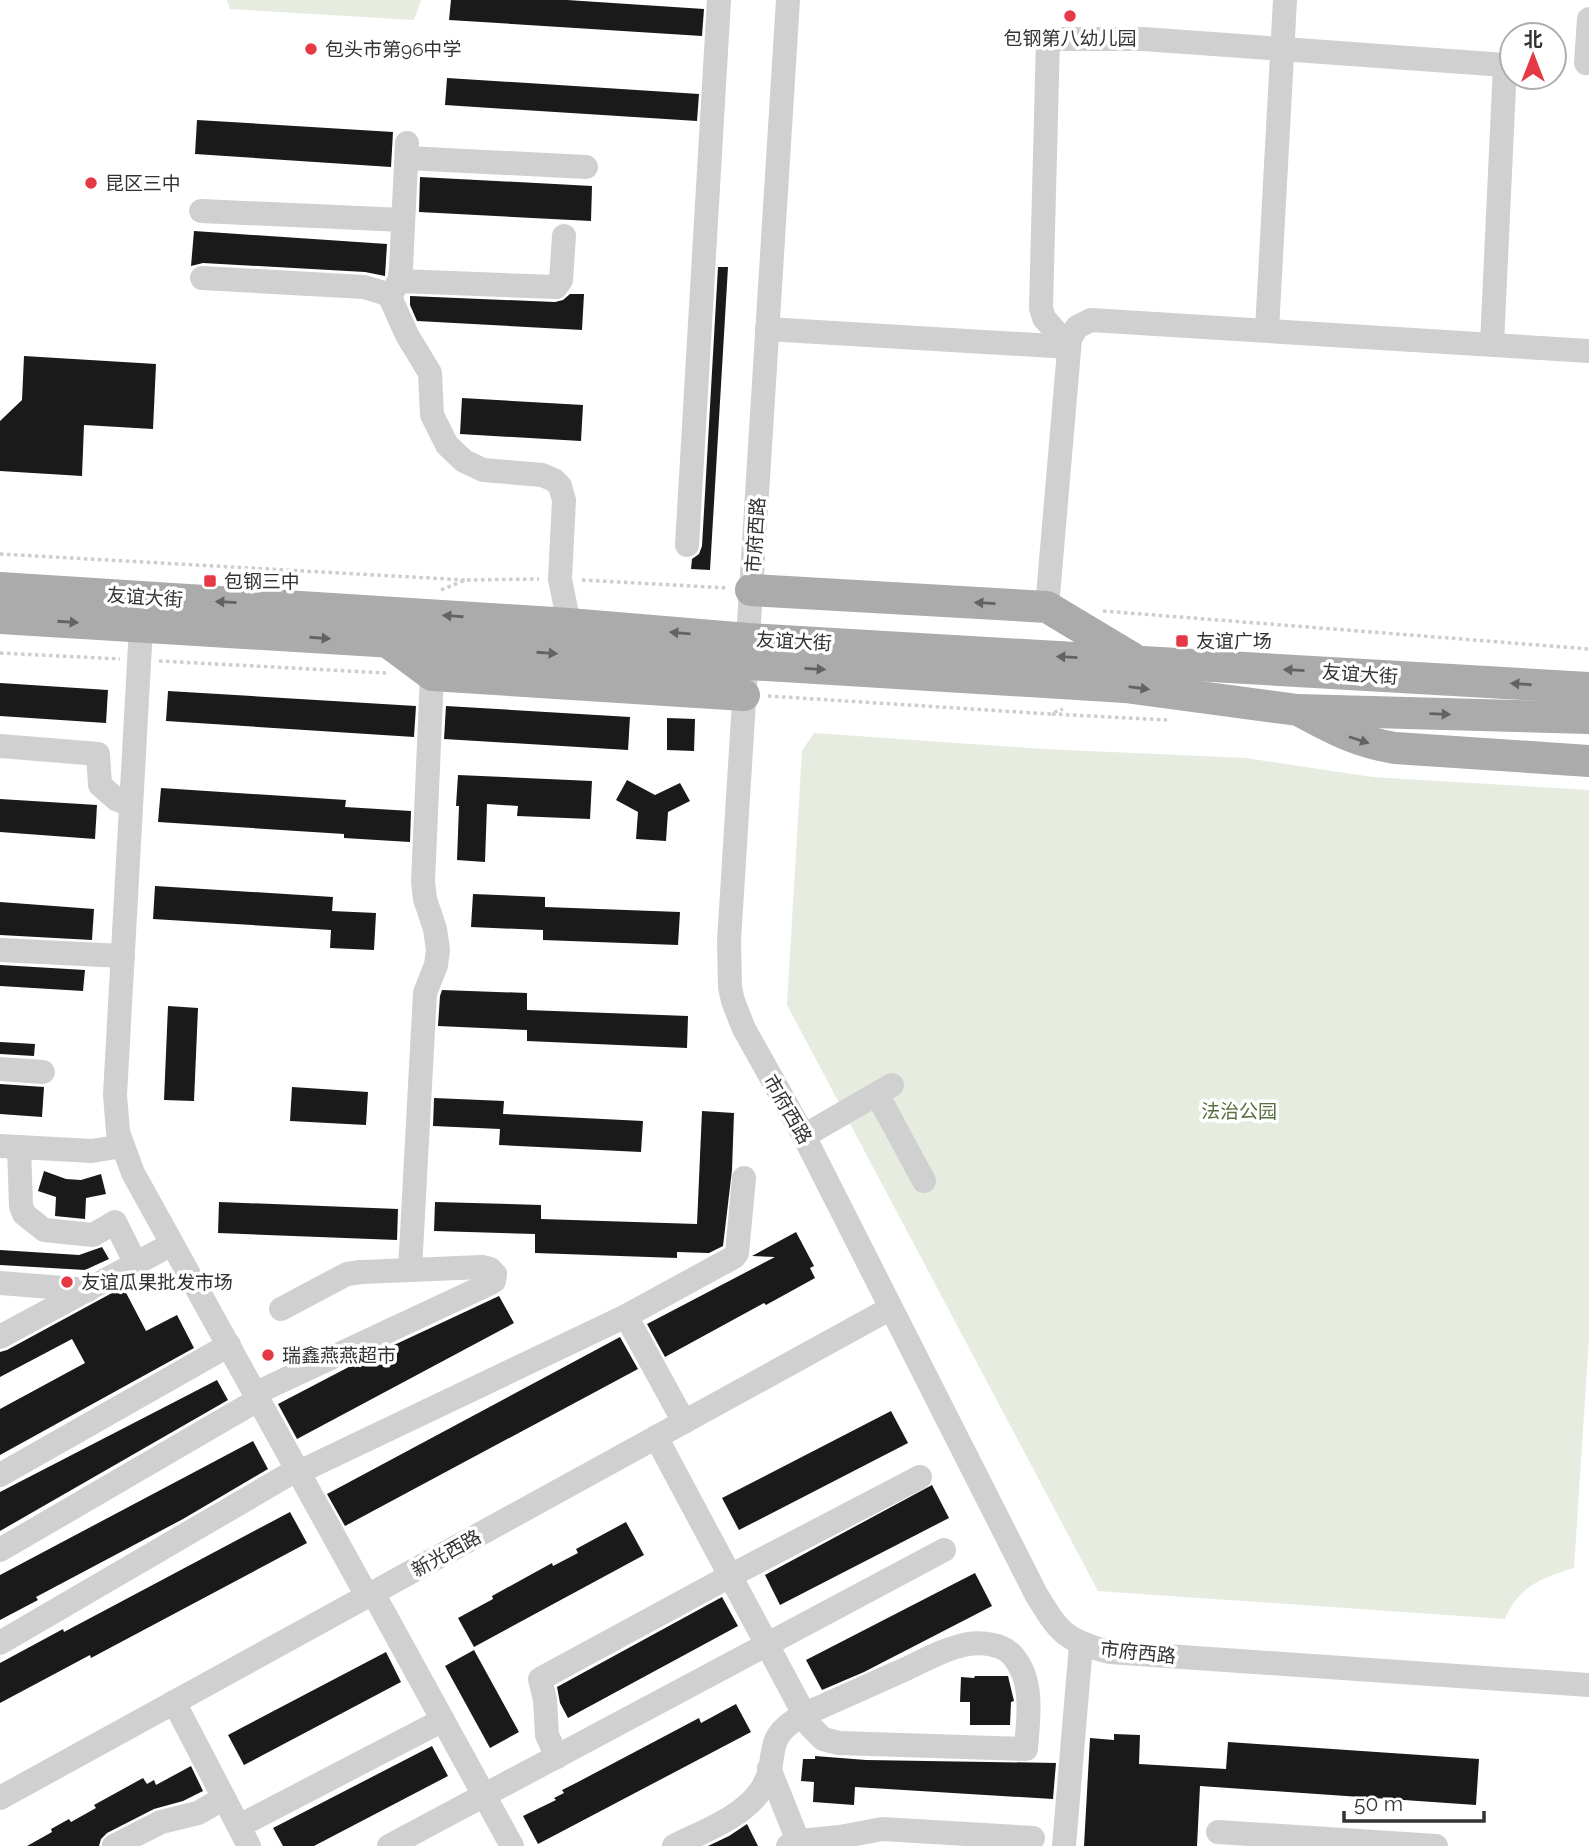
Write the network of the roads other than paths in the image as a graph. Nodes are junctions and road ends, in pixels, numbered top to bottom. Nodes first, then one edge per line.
1 (719, 0) edge
2 (788, 0) edge
3 (1285, 0) edge
4 (1589, 19) edge
5 (1283, 50) junction
6 (1587, 63) dead end
7 (586, 167) dead end
8 (201, 211) dead end
9 (404, 220) junction
10 (564, 236) dead end
11 (202, 278) dead end
12 (395, 289) junction
13 (767, 329) junction
14 (1267, 330) junction
15 (1492, 344) junction
16 (1069, 347) junction
17 (1589, 351) edge
18 (687, 545) dead end
19 (0, 588) edge
20 (751, 590) junction
21 (1047, 607) junction
22 (0, 618) edge
23 (569, 624) junction
24 (141, 627) junction
25 (390, 658) junction
26 (1137, 661) junction
27 (746, 666) junction
28 (432, 675) junction
29 (1589, 688) edge
30 (1298, 710) junction
31 (1589, 718) edge
32 (0, 746) edge
33 (1589, 761) edge
34 (131, 805) junction
35 (0, 950) edge
36 (122, 956) junction
37 (0, 1069) edge
38 (43, 1072) dead end
39 (804, 1136) junction
40 (122, 1146) junction
41 (10, 1147) edge
42 (744, 1178) dead end
43 (924, 1181) dead end
44 (173, 1244) junction
45 (136, 1264) junction
46 (410, 1270) junction
47 (0, 1283) edge
48 (88, 1290) junction
49 (891, 1308) junction
50 (281, 1309) dead end
51 (626, 1317) junction
52 (0, 1337) edge
53 (229, 1345) junction
54 (257, 1396) junction
55 (684, 1422) junction
56 (656, 1437) junction
57 (298, 1470) junction
58 (0, 1475) edge
59 (920, 1477) dead end
60 (0, 1550) edge
61 (944, 1550) dead end
62 (730, 1576) junction
63 (370, 1594) junction
64 (0, 1643) edge
65 (768, 1644) junction
66 (1081, 1645) junction
67 (1589, 1685) edge
68 (174, 1702) junction
69 (805, 1714) junction
70 (443, 1720) junction
71 (556, 1757) junction
72 (769, 1768) junction
73 (485, 1795) junction
74 (0, 1798) edge
75 (224, 1798) junction
76 (1218, 1832) dead end
77 (244, 1836) edge
78 (150, 1838) edge
79 (1032, 1838) dead end
80 (793, 1843) edge
81 (114, 1846) edge
82 (389, 1846) edge
83 (512, 1846) edge
84 (674, 1846) edge
85 (1064, 1846) edge
86 (1436, 1846) edge

1 - 18 street
2 - 13 street, 市府西路
3 - 5 street
4 - 6 street
5 - 14 street
5 - 15 street
5 - 16 street
7 - 9 street
8 - 9 street
9 - 12 street
10 - 12 street
11 - 12 street
12 - 23 street
13 - 16 street
13 - 20 street, 市府西路
14 - 15 street
14 - 16 street
15 - 17 street
16 - 21 street
23 -> 19 main road, 友谊大街
21 -> 20 main road
20 - 27 street, 市府西路
21 - 26 main road
22 -> 24 main road, 友谊大街
27 -> 23 main road, 友谊大街
24 -> 25 main road, 友谊大街
24 - 34 street
25 -> 27 main road, 友谊大街
25 - 28 main road
26 -> 27 main road, 友谊大街
29 -> 26 main road, 友谊大街
27 - 28 main road
27 -> 30 main road, 友谊大街
27 - 39 street, 市府西路
28 - 46 street
30 -> 31 main road, 友谊大街
30 -> 33 main road
32 - 34 street
34 - 36 street
35 - 36 street
36 - 40 street
37 - 38 street
39 - 43 street
39 - 49 street, 市府西路
40 - 41 street
40 - 44 street
41 - 45 street
42 - 51 street
44 - 45 street
44 - 53 street
45 - 48 street
46 - 50 street
46 - 54 street
47 - 48 street
48 - 52 street
49 - 55 street, 新光西路
49 - 66 street, 市府西路
51 - 55 street
51 - 57 street
53 - 54 street
53 - 58 street
54 - 57 street
54 - 60 street
55 - 56 street, 新光西路
56 - 62 street
56 - 63 street, 新光西路
57 - 63 street
57 - 64 street
59 - 62 street
61 - 65 street
62 - 65 street
62 - 71 street
63 - 68 street, 新光西路
63 - 70 street
65 - 69 street
65 - 71 street
66 - 67 street, 市府西路
66 - 85 street
68 - 74 street, 新光西路
68 - 75 street
69 - 69 street
69 - 72 street
70 - 73 street
70 - 77 street
71 - 73 street
72 - 80 street
72 - 84 street
73 - 82 street
73 - 83 street
75 - 77 street
75 - 78 street
76 - 86 street
78 - 81 street
79 - 80 street

